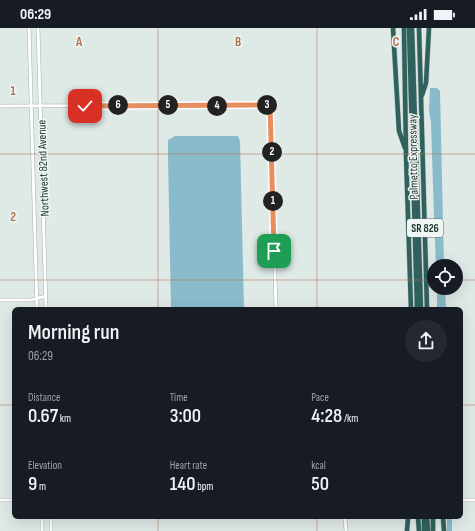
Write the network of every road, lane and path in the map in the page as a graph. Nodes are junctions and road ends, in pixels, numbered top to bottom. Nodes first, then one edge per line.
1 (30, 28) edge
2 (38, 28) edge
3 (393, 28) edge
4 (404, 28) edge
5 (409, 28) edge
6 (412, 28) edge
7 (419, 28) edge
8 (429, 28) edge
9 (421, 98) junction
10 (0, 106) edge
11 (32, 106) junction
12 (41, 106) junction
13 (406, 154) junction
14 (46, 296) junction
15 (37, 299) junction
16 (0, 300) edge
17 (37, 307) edge
18 (46, 307) edge
19 (276, 307) edge
20 (411, 307) edge
21 (417, 307) edge
22 (421, 307) edge
23 (427, 307) edge
24 (0, 500) edge
25 (12, 500) edge
26 (463, 500) edge
27 (475, 500) edge
28 (42, 519) edge
29 (51, 519) edge
30 (345, 519) edge
31 (408, 519) edge
32 (418, 519) edge
33 (424, 519) edge
34 (427, 519) edge
35 (433, 519) edge
36 (443, 519) edge
37 (42, 531) edge
38 (51, 531) edge
39 (346, 531) edge
40 (407, 531) edge
41 (419, 531) edge
42 (424, 531) edge
43 (428, 531) edge
44 (433, 531) edge
45 (444, 531) edge

1 - 11 street, Northwest 82nd Avenue
2 - 12 street, Northwest 82nd Avenue
3 - 13 highway
4 - 13 highway, Palmetto Expressway / SR 826
5 - 21 highway
6 - 22 highway
7 - 9 highway, Palmetto Expressway / SR 826
8 - 9 highway
9 - 23 highway, Palmetto Expressway / SR 826
10 - 11 street
11 - 12 street
11 - 15 street, Northwest 82nd Avenue
12 - 14 street, Northwest 82nd Avenue
12 - 19 street
13 - 20 highway, Palmetto Expressway / SR 826
14 - 15 street
14 - 18 street, Northwest 82nd Avenue
15 - 16 street
15 - 17 street, Northwest 82nd Avenue
24 - 25 street
26 - 27 street
28 - 37 street
29 - 38 street
30 - 39 street
31 - 40 highway
32 - 41 highway
33 - 42 highway
34 - 43 highway
35 - 44 highway
36 - 45 highway

